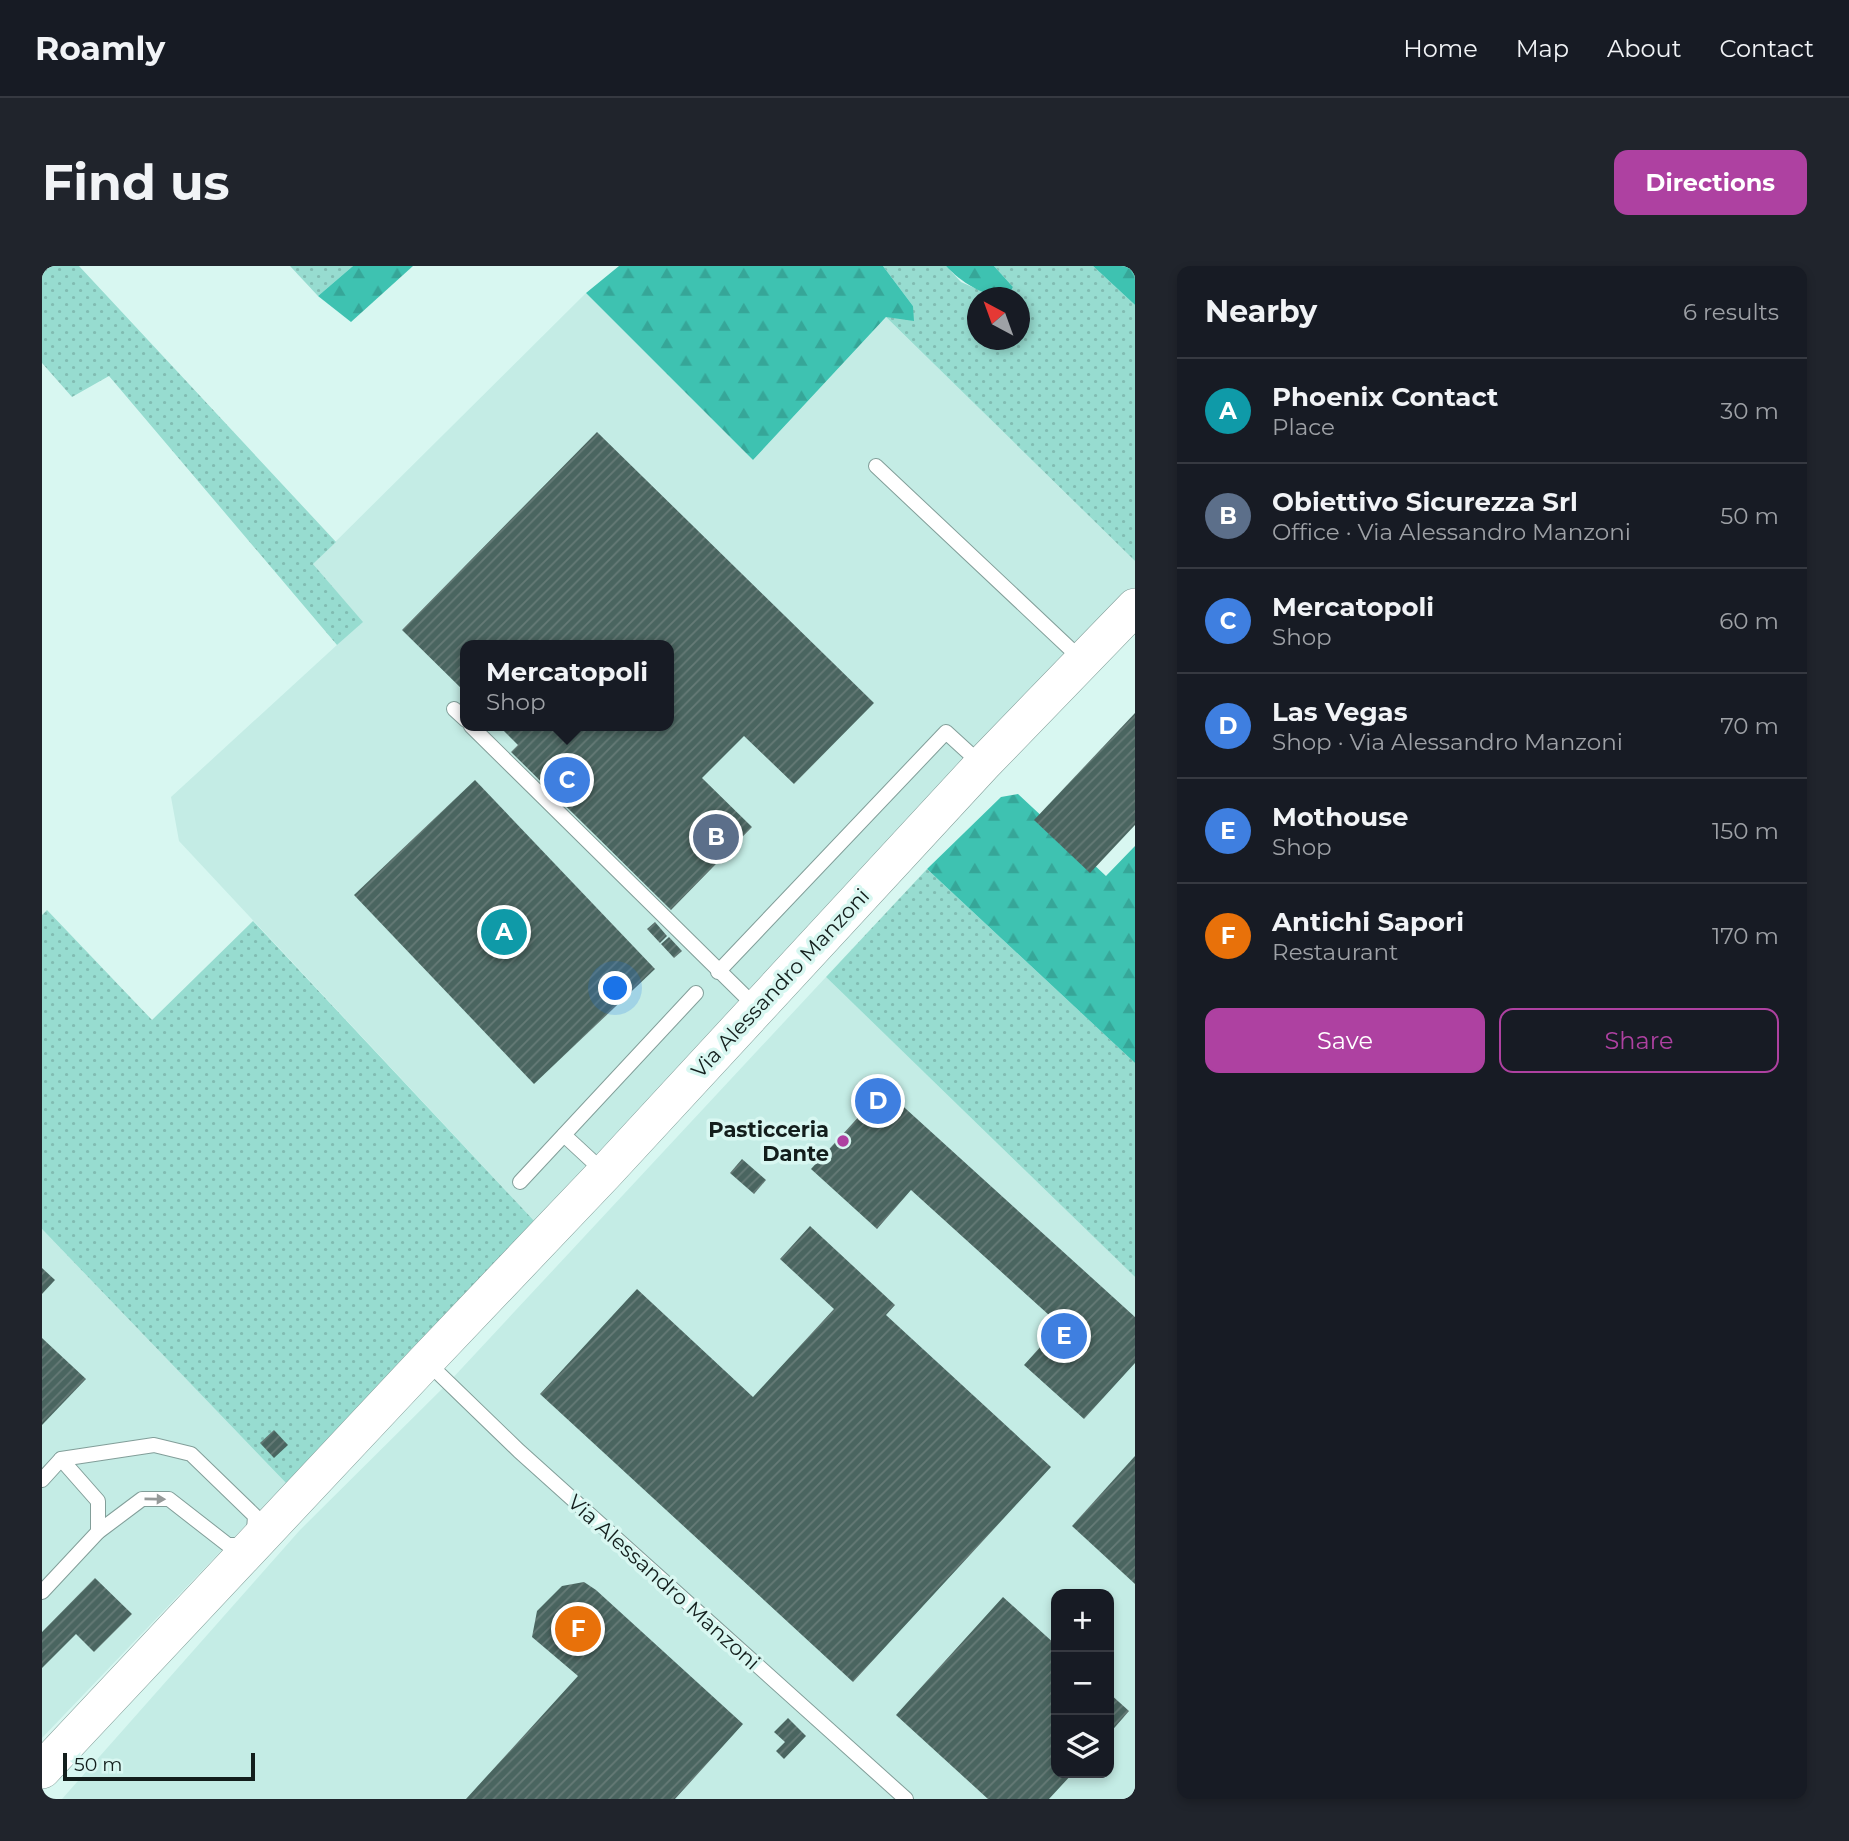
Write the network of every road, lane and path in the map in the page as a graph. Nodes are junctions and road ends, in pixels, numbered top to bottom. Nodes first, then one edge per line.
1 (876, 466) dead end
2 (1135, 607) edge
3 (1083, 661) junction
4 (454, 709) dead end
5 (460, 714) edge
6 (476, 731) edge
7 (982, 765) junction
8 (718, 972) junction
9 (696, 993) dead end
10 (757, 1007) junction
11 (564, 1135) junction
12 (606, 1173) junction
13 (520, 1182) dead end
14 (426, 1361) junction
15 (61, 1459) junction
16 (42, 1480) edge
17 (97, 1532) junction
18 (253, 1545) junction
19 (42, 1592) edge
20 (42, 1770) edge
21 (906, 1799) edge

1 - 3 lane
2 - 3 main road, Via Alessandro Manzoni
3 - 7 main road, Via Alessandro Manzoni
4 - 5 lane
6 - 8 lane
7 - 8 lane
7 - 10 main road, Via Alessandro Manzoni
8 - 10 lane
9 - 11 lane
10 - 12 main road, Via Alessandro Manzoni
11 - 12 lane
11 - 13 lane
12 - 14 main road, Via Alessandro Manzoni
14 - 18 main road, Via Alessandro Manzoni
14 - 21 lane, Via Alessandro Manzoni
15 - 16 lane
15 - 17 lane
15 - 18 lane
17 -> 18 lane
17 - 19 lane
18 - 20 main road, Via Alessandro Manzoni

